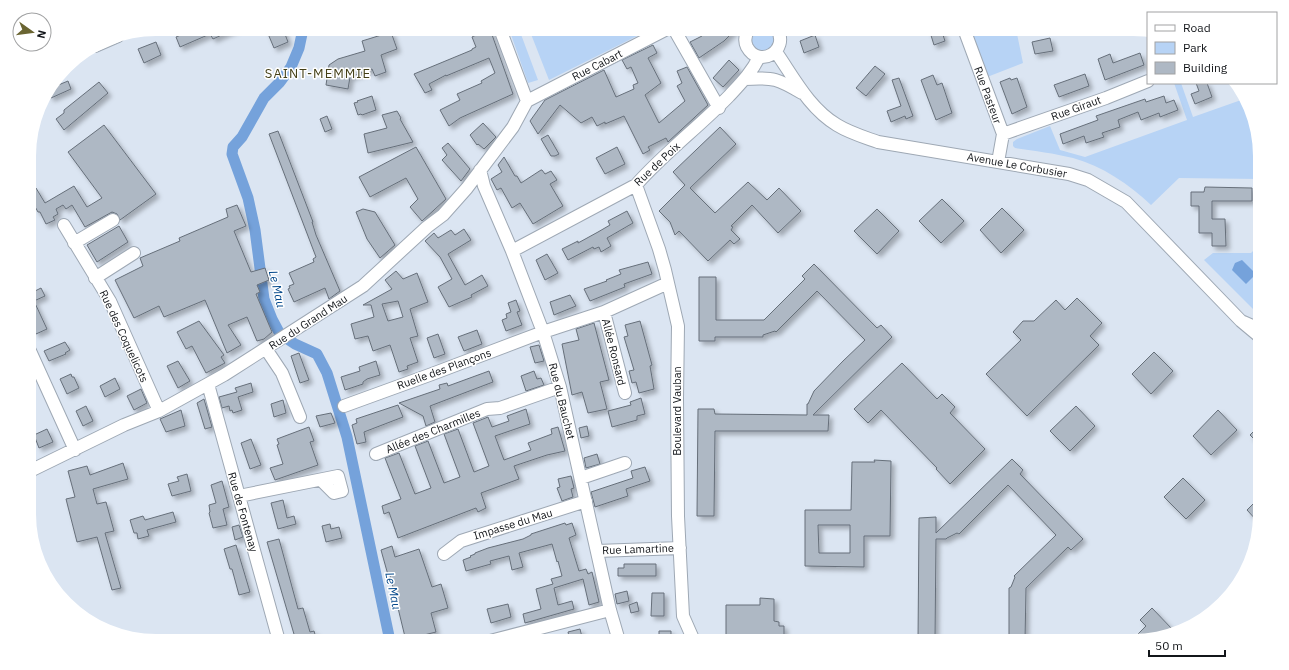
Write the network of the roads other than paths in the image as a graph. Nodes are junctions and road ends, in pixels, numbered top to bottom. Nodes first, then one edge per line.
1 (503, 36) edge
2 (653, 36) edge
3 (678, 36) edge
4 (746, 36) edge
5 (779, 36) edge
6 (967, 36) edge
7 (776, 52) junction
8 (758, 56) junction
9 (745, 79) junction
10 (1147, 80) edge
11 (804, 94) junction
12 (527, 101) junction
13 (718, 108) junction
14 (1003, 134) junction
15 (998, 162) junction
16 (480, 170) junction
17 (636, 185) junction
18 (113, 220) dead end
19 (64, 225) dead end
20 (74, 243) junction
21 (512, 251) junction
22 (134, 253) dead end
23 (95, 278) junction
24 (668, 283) junction
25 (604, 312) junction
26 (1241, 321) junction
27 (1253, 326) edge
28 (1253, 330) edge
29 (543, 332) junction
30 (271, 346) junction
31 (36, 364) edge
32 (208, 384) junction
33 (560, 387) junction
34 (624, 393) dead end
35 (344, 406) dead end
36 (159, 411) junction
37 (300, 417) dead end
38 (75, 450) junction
39 (376, 454) dead end
40 (625, 463) dead end
41 (36, 469) edge
42 (581, 478) junction
43 (321, 480) dead end
44 (239, 496) junction
45 (586, 501) junction
46 (680, 548) junction
47 (597, 550) junction
48 (444, 554) dead end
49 (610, 610) junction
50 (277, 634) edge
51 (517, 634) edge
52 (617, 634) edge
53 (691, 634) edge

1 - 12 street
2 - 12 street, Rue Cabart
3 - 13 street
4 - 8 street
5 - 7 street
6 - 14 street, Rue Pasteur
7 - 8 street
7 - 11 street, Avenue Le Corbusier
8 - 9 street, Rue de Poix
9 - 11 street
9 - 13 street, Rue de Poix
10 - 14 street, Rue Giraut
11 - 15 street, Avenue Le Corbusier
12 - 16 street, Rue du Grand Mau
13 - 17 street, Rue de Poix
14 - 15 street, Rue Pasteur
15 - 26 street, Avenue Le Corbusier
16 - 21 street, Rue du Bauchet
16 - 30 street, Rue du Grand Mau
17 - 21 street, Rue de Poix
17 - 24 street, Boulevard Vauban
18 - 20 street
19 - 20 street, Rue des Coquelicots
20 - 23 street, Rue des Coquelicots
21 - 29 street, Rue du Bauchet
22 - 23 street
23 - 36 street, Rue des Coquelicots
24 - 25 street, Ruelle des Plançons
24 - 46 street, Boulevard Vauban
25 - 29 street, Ruelle des Plançons
25 - 34 street, Allée Ronsard
26 - 27 street, Avenue Le Corbusier
26 - 28 street, Avenue Le Corbusier
29 - 33 street, Rue du Bauchet
29 - 35 street, Ruelle des Plançons
30 - 32 street, Rue du Grand Mau
30 - 37 street
31 - 38 street
32 - 36 street, Rue du Grand Mau
32 - 44 street, Rue de Fontenay
33 - 39 street, Allée des Charmilles
33 - 42 street, Rue du Bauchet
36 - 38 street, Rue du Grand Mau
38 - 41 street, Rue du Grand Mau
40 - 42 street
42 - 45 street, Rue du Bauchet
43 - 44 street
44 - 50 street, Rue de Fontenay
45 - 47 street, Rue du Bauchet
45 - 48 street, Impasse du Mau
46 - 47 street, Rue Lamartine
46 - 53 street, Boulevard Vauban
47 - 49 street, Rue du Bauchet
49 - 51 street
49 - 52 street, Rue du Bauchet

